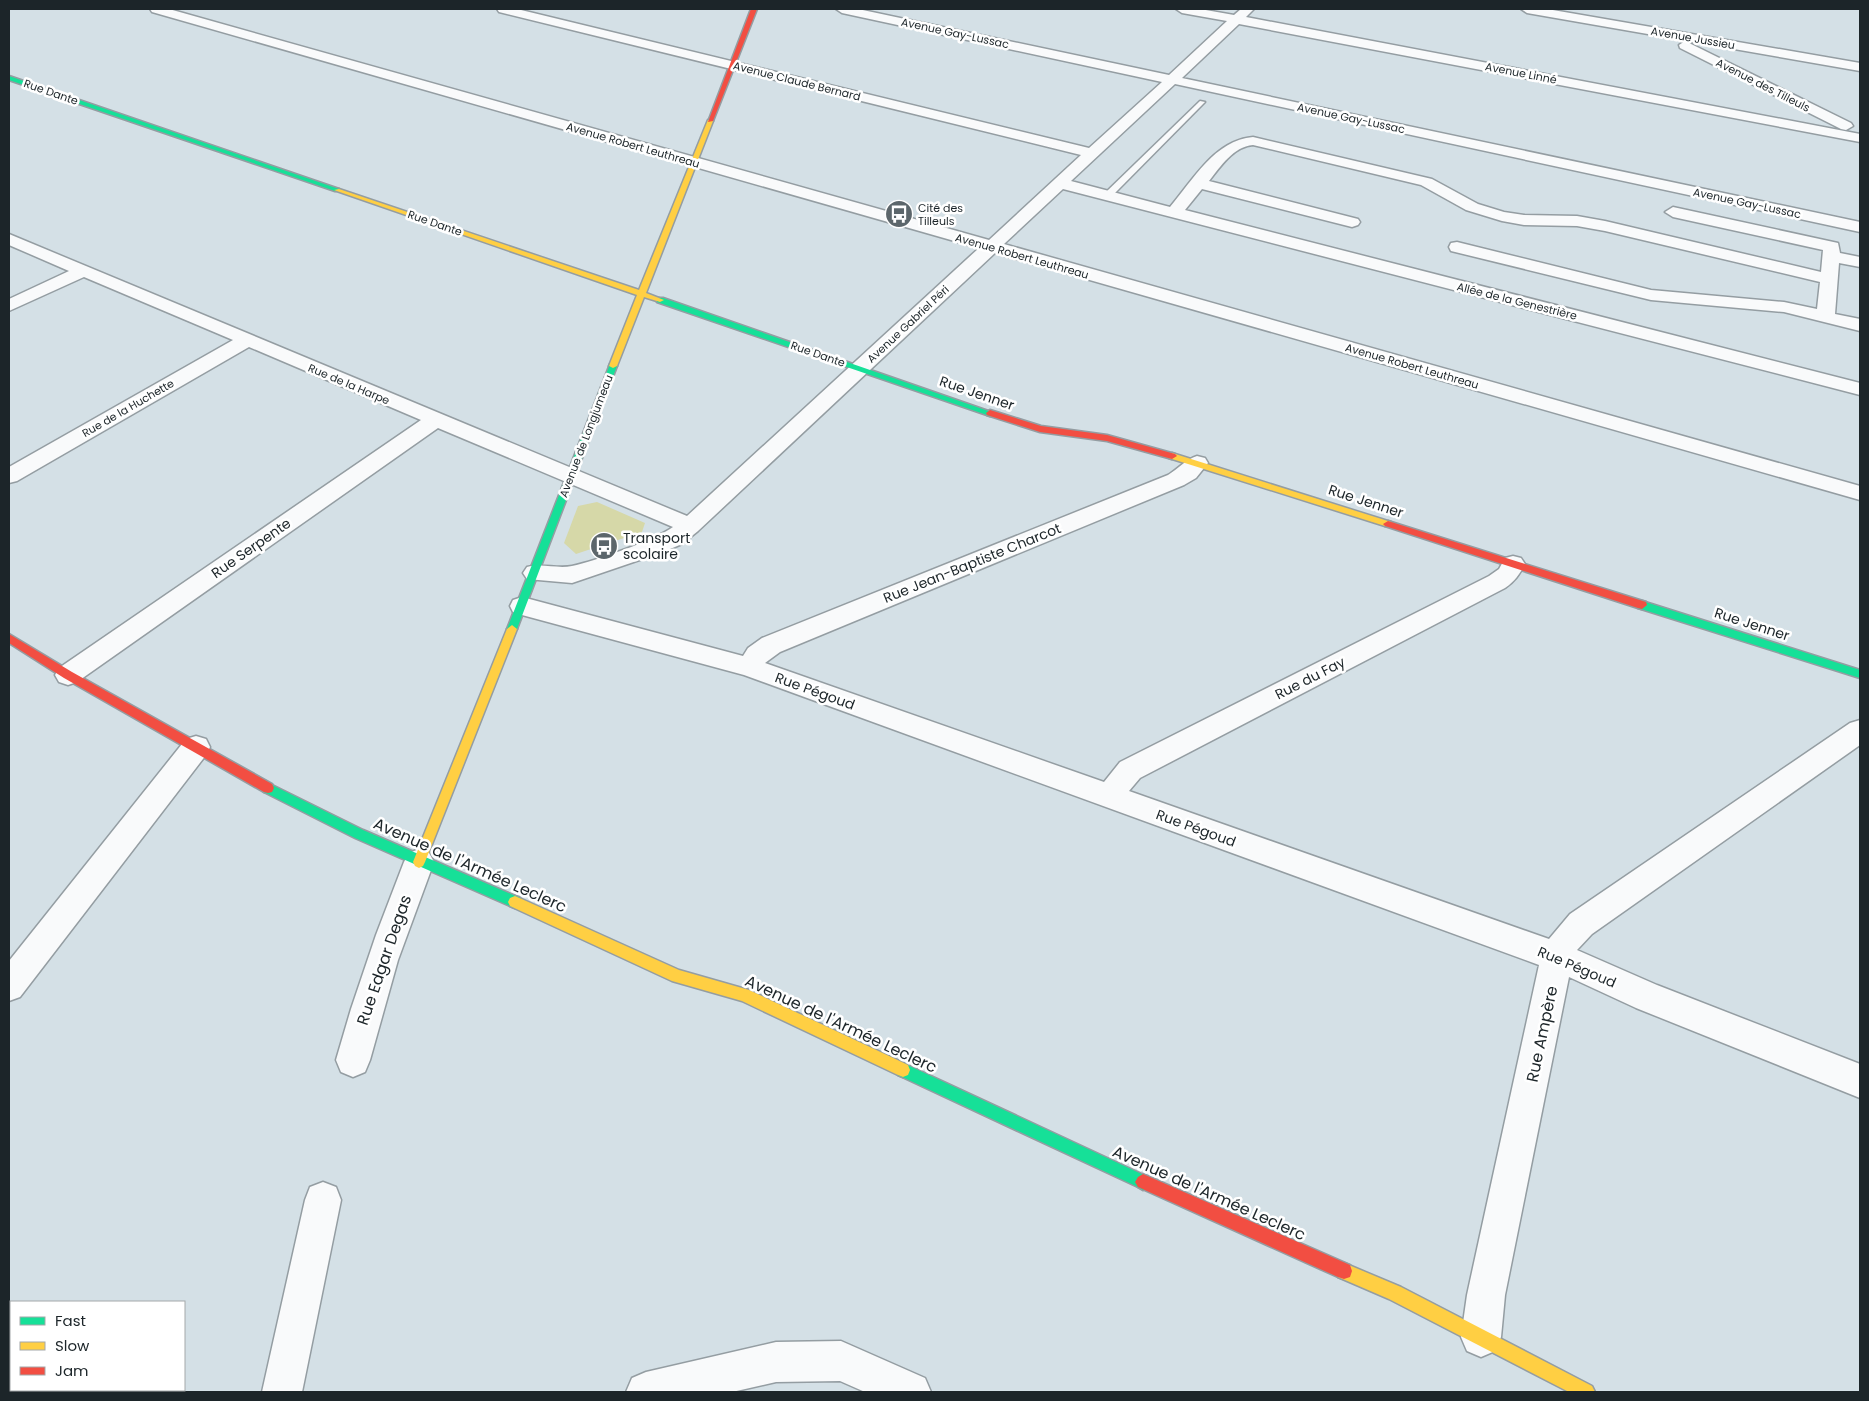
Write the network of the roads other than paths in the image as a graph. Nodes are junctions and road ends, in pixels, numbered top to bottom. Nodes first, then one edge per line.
1 (156, 9) edge
2 (503, 9) edge
3 (754, 9) edge
4 (842, 9) edge
5 (1182, 9) edge
6 (1248, 9) edge
7 (1526, 9) edge
8 (1621, 13) dead end
9 (1237, 19) junction
10 (1661, 33) junction
11 (731, 65) junction
12 (1860, 67) edge
13 (9, 78) edge
14 (1173, 80) junction
15 (1202, 102) dead end
16 (1860, 134) edge
17 (1860, 138) edge
18 (1092, 153) junction
19 (694, 162) junction
20 (1059, 183) junction
21 (1199, 183) junction
22 (1107, 196) junction
23 (1673, 212) dead end
24 (1173, 214) junction
25 (1352, 222) dead end
26 (1860, 227) edge
27 (9, 239) edge
28 (992, 247) junction
29 (1457, 247) dead end
30 (1831, 256) junction
31 (1860, 262) edge
32 (83, 270) junction
33 (1829, 279) junction
34 (642, 294) junction
35 (9, 306) edge
36 (1826, 317) junction
37 (1860, 325) edge
38 (247, 340) junction
39 (861, 368) junction
40 (1860, 389) edge
41 (435, 420) junction
42 (1197, 463) junction
43 (9, 476) edge
44 (570, 476) junction
45 (1860, 493) edge
46 (690, 526) junction
47 (1513, 564) junction
48 (535, 573) junction
49 (522, 606) junction
50 (9, 638) edge
51 (749, 666) junction
52 (1860, 674) edge
53 (68, 675) junction
54 (1860, 731) edge
55 (196, 747) junction
56 (1112, 798) junction
57 (419, 862) junction
58 (1556, 956) junction
59 (9, 986) edge
60 (353, 1060) dead end
61 (1860, 1081) edge
62 (323, 1200) dead end
63 (1481, 1337) junction
64 (282, 1392) edge
65 (646, 1392) edge
66 (911, 1392) edge
67 (1586, 1392) edge

1 - 19 street, Avenue Robert Leuthreau
2 - 11 street, Avenue Claude Bernard
3 - 11 street, Avenue de Longjumeau
4 - 14 street, Avenue Gay-Lussac
5 - 9 street, Avenue Linné
6 - 9 street, Avenue Gabriel Péri
7 - 10 street, Avenue Jussieu
8 - 10 street, Avenue des Tilleuls
9 - 14 street, Avenue Gabriel Péri
9 - 17 street, Avenue Linné
10 - 12 street, Avenue Jussieu
10 - 16 street, Avenue des Tilleuls
11 - 18 street, Avenue Claude Bernard
11 - 19 street, Avenue de Longjumeau
13 - 34 street, Rue Dante
14 - 18 street, Avenue Gabriel Péri
14 - 26 street, Avenue Gay-Lussac
15 - 22 lane
18 - 20 street, Avenue Gabriel Péri
19 - 28 street, Avenue Robert Leuthreau
19 - 34 street, Avenue de Longjumeau
20 - 22 street, Allée de la Genestrière
20 - 28 street, Avenue Gabriel Péri
21 - 24 street
21 - 25 street
21 - 33 street
22 - 24 street, Allée de la Genestrière
23 - 30 street
24 - 40 street, Allée de la Genestrière
27 - 32 street, Rue de la Harpe
28 - 39 street, Avenue Gabriel Péri
28 - 45 street, Avenue Robert Leuthreau
29 - 36 street
30 - 31 street
30 - 33 street
32 - 35 street
32 - 38 street, Rue de la Harpe
33 - 36 street
34 - 39 street, Rue Dante
34 - 44 street, Avenue de Longjumeau
36 - 37 street
38 - 41 street, Rue de la Harpe
38 - 43 street, Rue de la Huchette
39 - 42 street, Rue Jenner
39 - 46 street, Avenue Gabriel Péri
41 - 44 street, Rue de la Harpe
41 - 53 street, Rue Serpente
42 - 47 street, Rue Jenner
42 - 51 street, Rue Jean-Baptiste Charcot
44 - 46 street, Rue de la Harpe
44 - 48 street, Avenue de Longjumeau
46 - 48 street, Avenue Gabriel Péri
47 - 52 street, Rue Jenner
47 - 56 street, Rue du Fay
48 - 49 street, Avenue de Longjumeau
49 - 51 street, Rue Pégoud
49 - 57 street, Avenue de Longjumeau
50 - 53 street, Avenue de l'Armée Leclerc
51 - 56 street, Rue Pégoud
53 - 55 street, Avenue de l'Armée Leclerc
54 - 58 street, Rue Ampère
55 - 57 street, Avenue de l'Armée Leclerc
55 - 59 street
56 - 58 street, Rue Pégoud
57 - 60 street, Rue Edgar Degas
57 - 63 street, Avenue de l'Armée Leclerc
58 - 61 street, Rue Pégoud
58 - 63 street, Rue Ampère
62 - 64 street
63 - 67 street, Avenue de l'Armée Leclerc
65 - 66 street

